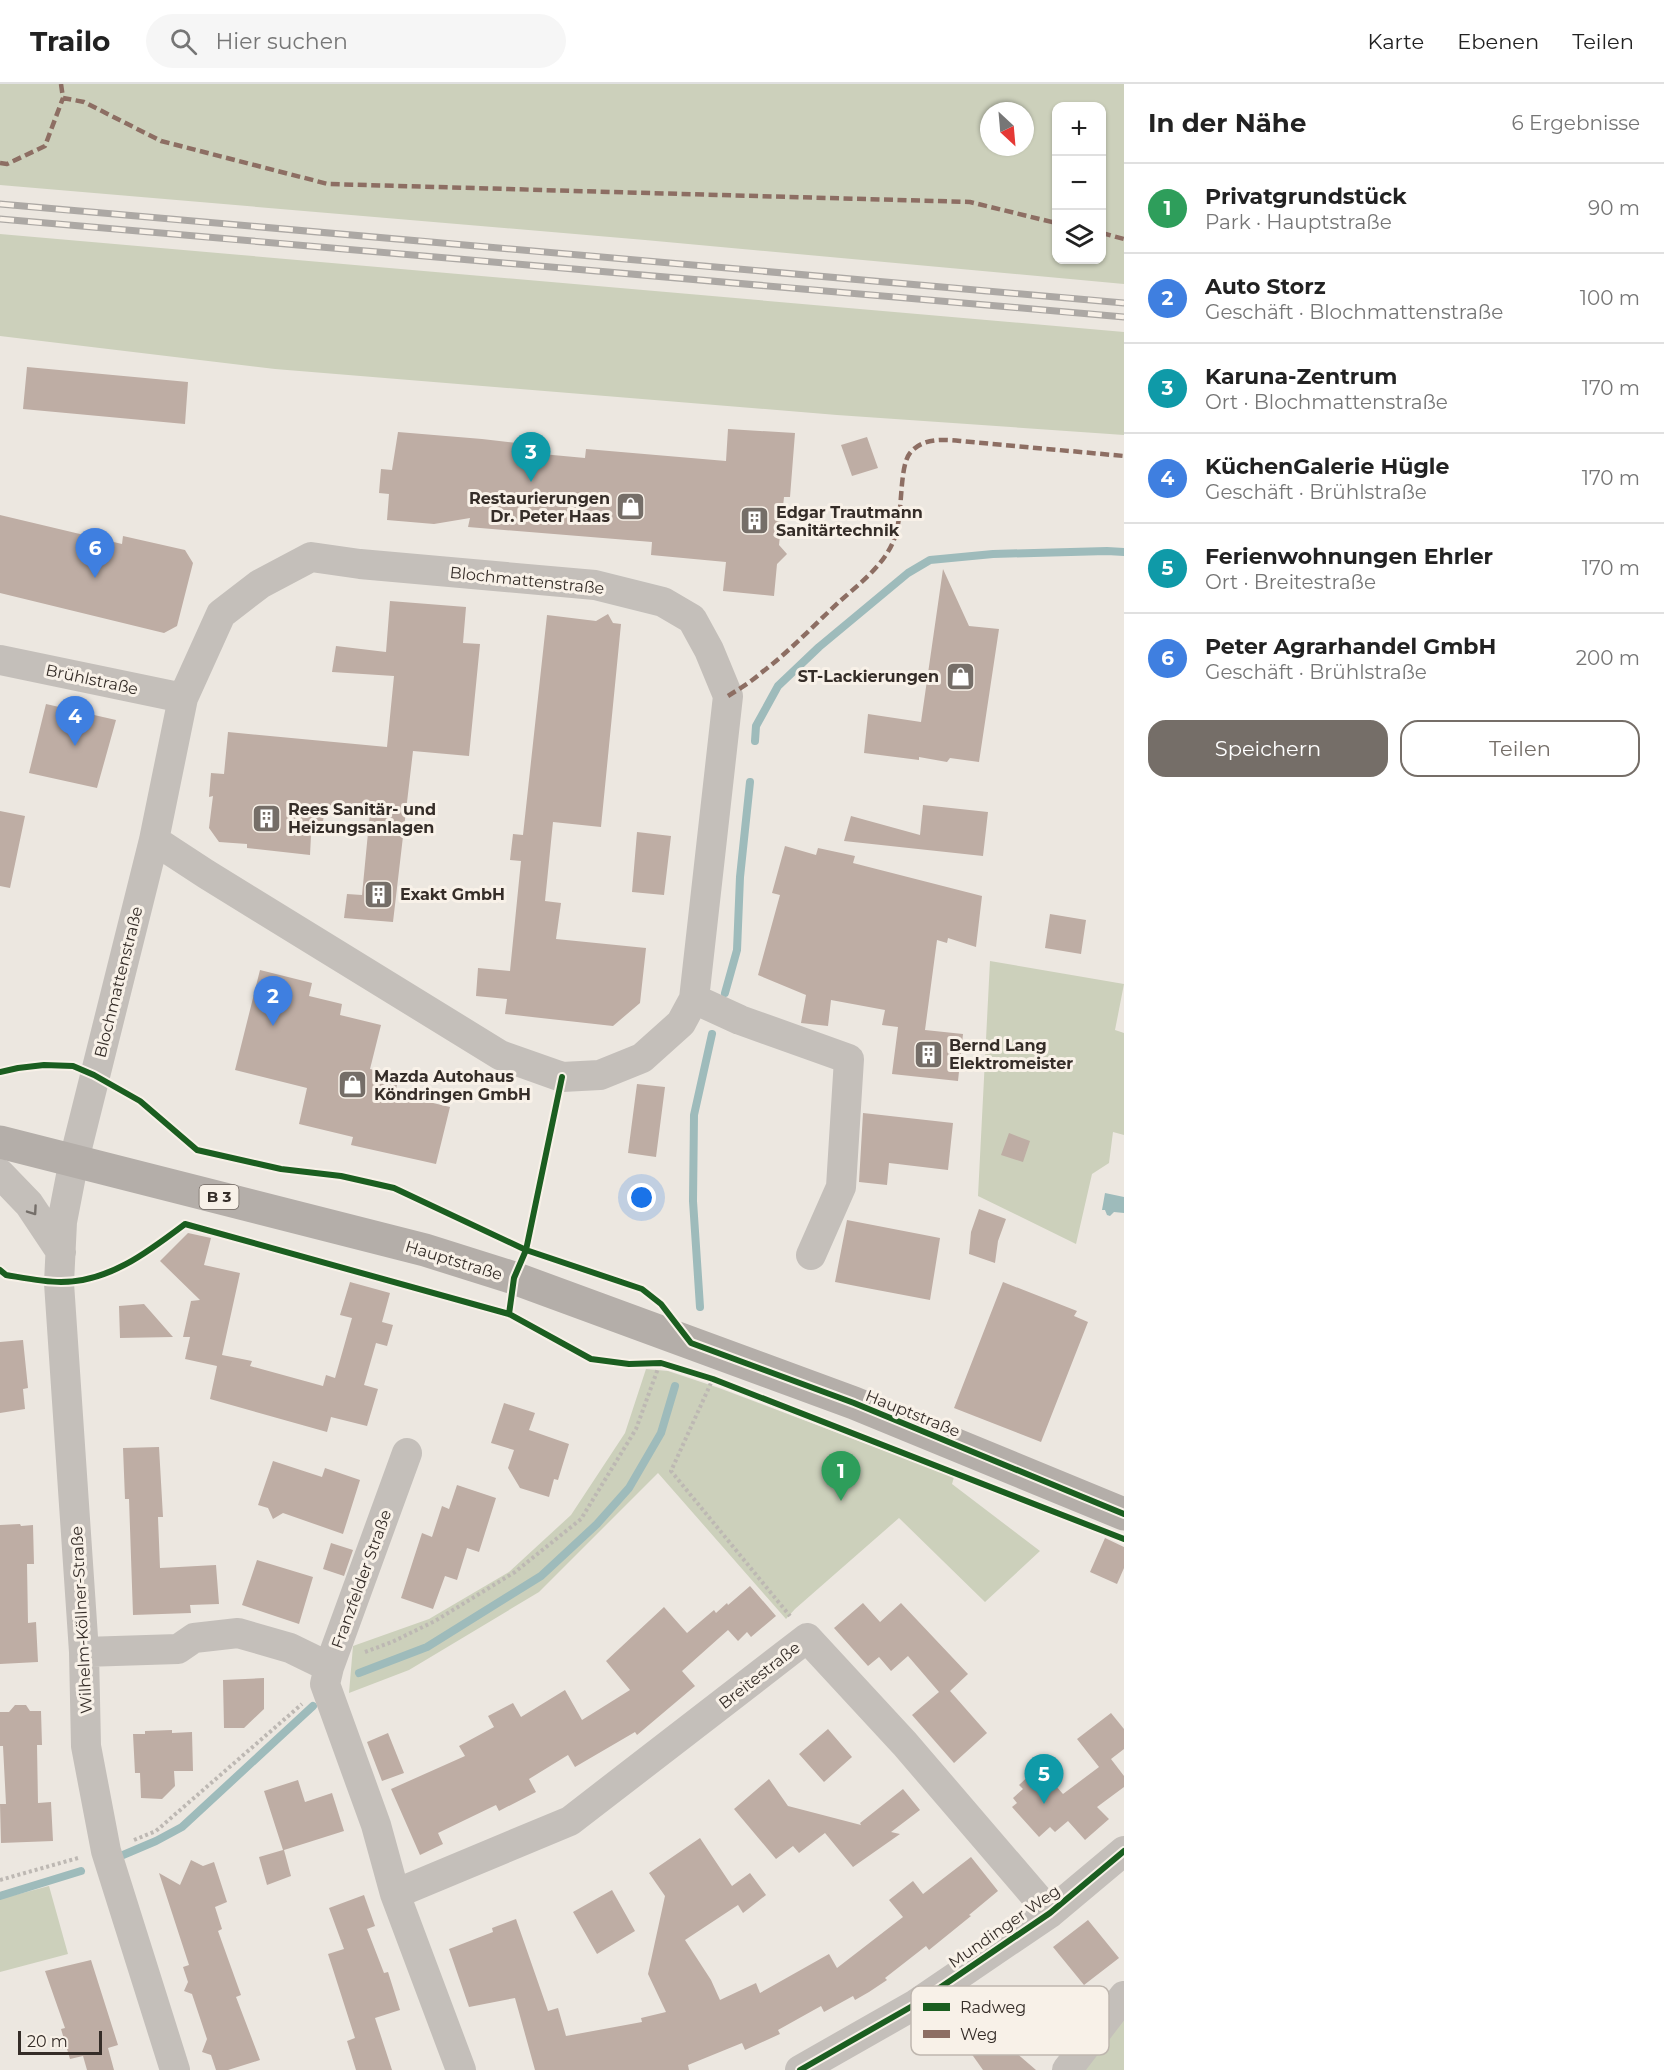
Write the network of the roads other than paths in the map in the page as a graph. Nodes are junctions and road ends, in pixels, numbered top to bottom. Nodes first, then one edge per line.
1 (0, 660) edge
2 (183, 698) junction
3 (154, 840) junction
4 (694, 999) junction
5 (0, 1142) edge
6 (74, 1160) junction
7 (0, 1174) edge
8 (61, 1252) junction
9 (811, 1255) dead end
10 (407, 1453) dead end
11 (1124, 1514) edge
12 (84, 1652) junction
13 (327, 1675) junction
14 (1124, 1851) edge
15 (395, 1894) junction
16 (1050, 1912) junction
17 (942, 1986) edge
18 (1124, 1996) edge
19 (911, 2007) edge
20 (1109, 2015) edge
21 (1079, 2055) edge
22 (175, 2070) edge
23 (461, 2070) edge
24 (800, 2070) edge
25 (1067, 2070) edge

1 - 2 street, Brühlstraße
2 - 3 street, Blochmattenstraße
2 - 4 street, Blochmattenstraße
3 - 4 street, Blochmattenstraße
3 - 6 street, Blochmattenstraße
4 - 9 street
5 - 6 main road, B 3
6 - 8 street, Wilhelm-Köllner-Straße
6 - 11 main road, Hauptstraße / B 3
7 -> 8 street
8 - 12 street, Wilhelm-Köllner-Straße
10 - 13 street, Franzfelder Straße
12 - 13 street, Franzfelder Straße
12 - 22 street, Wilhelm-Köllner-Straße
13 - 15 street
14 - 16 street, Mundinger Weg
15 - 16 street, Breitestraße
15 - 23 street
16 - 17 street, Mundinger Weg
18 - 20 street
19 - 24 street, Mundinger Weg
21 - 25 street

